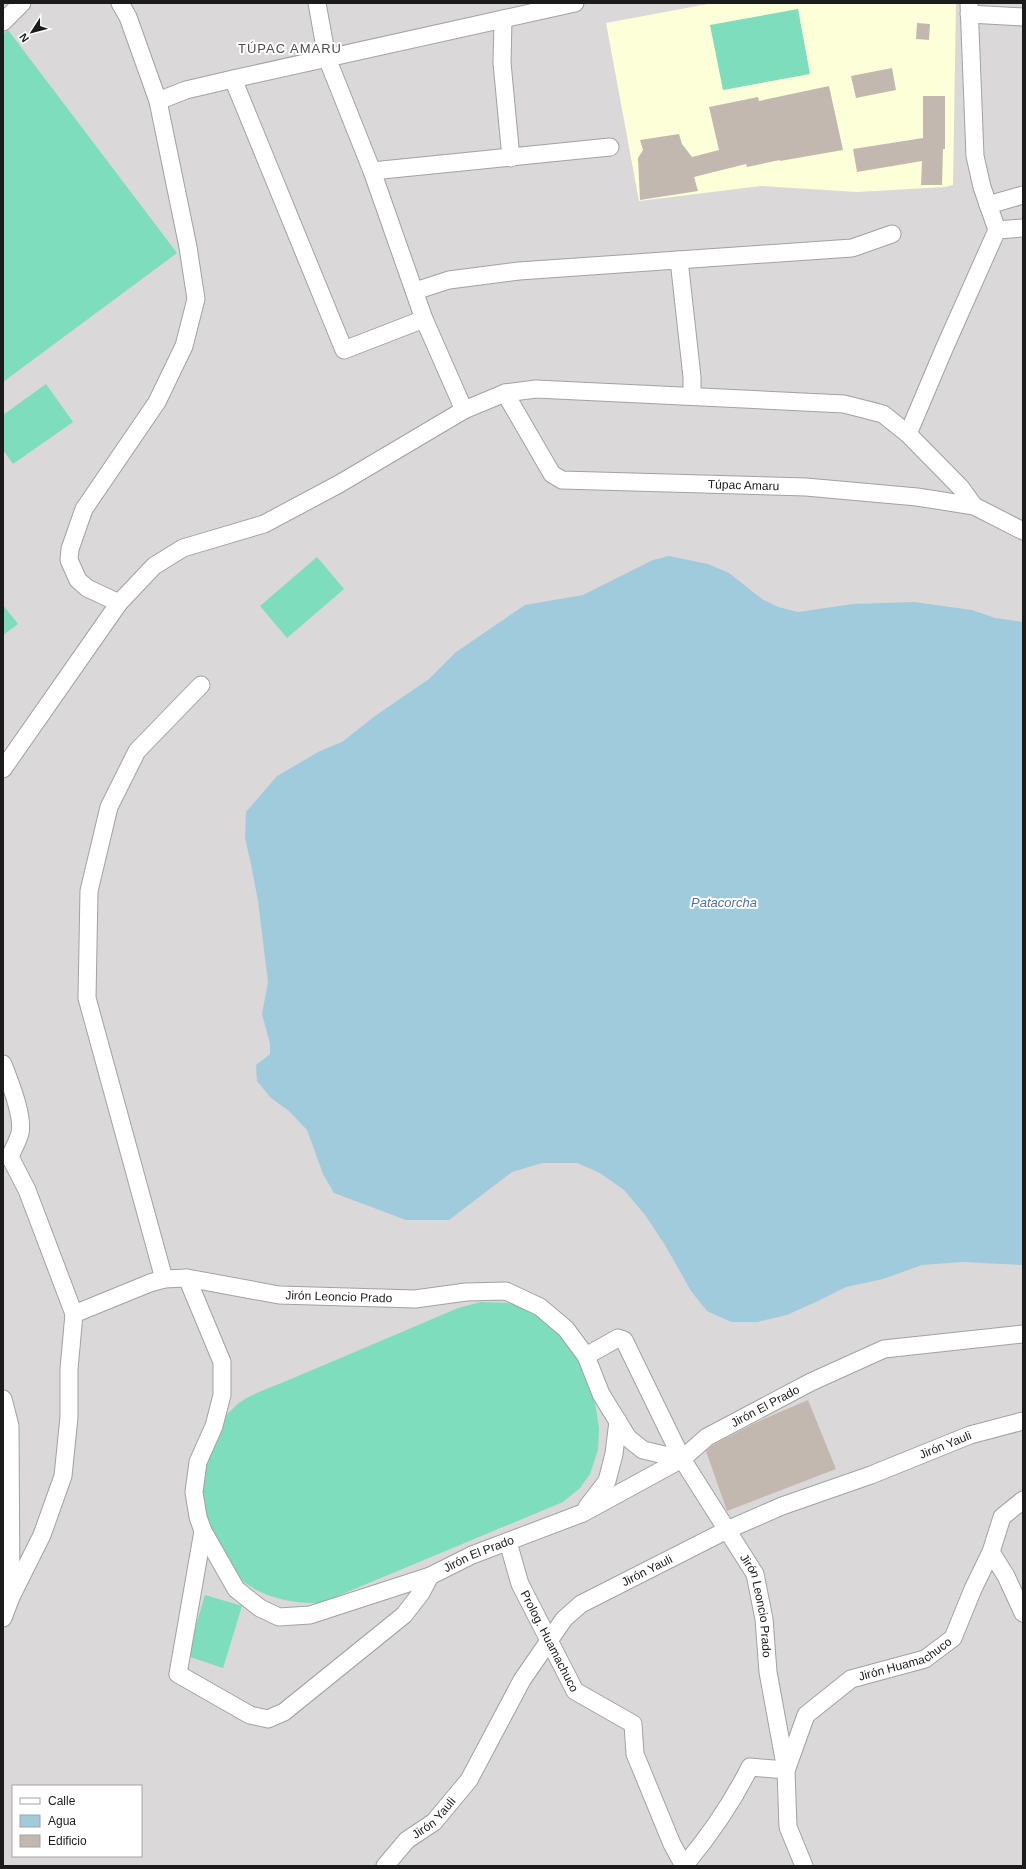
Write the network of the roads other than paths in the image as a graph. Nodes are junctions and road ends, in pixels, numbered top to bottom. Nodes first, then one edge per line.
1 (6, 3) edge
2 (22, 3) edge
3 (120, 3) edge
4 (317, 3) edge
5 (575, 3) edge
6 (3, 5) edge
7 (969, 9) edge
8 (1023, 17) edge
9 (503, 19) junction
10 (3, 22) edge
11 (327, 58) junction
12 (232, 79) junction
13 (158, 101) junction
14 (610, 147) dead end
15 (511, 158) junction
16 (372, 171) junction
17 (1023, 195) edge
18 (988, 205) junction
19 (1023, 228) edge
20 (997, 230) junction
21 (892, 234) dead end
22 (679, 260) junction
23 (415, 291) junction
24 (424, 319) junction
25 (506, 393) junction
26 (692, 396) junction
27 (464, 410) junction
28 (908, 434) junction
29 (974, 506) junction
30 (1023, 530) edge
31 (119, 603) junction
32 (201, 685) dead end
33 (3, 769) edge
34 (3, 1064) edge
35 (7, 1152) edge
36 (187, 1278) junction
37 (164, 1279) junction
38 (74, 1314) junction
39 (1023, 1334) edge
40 (586, 1356) junction
41 (3, 1399) edge
42 (618, 1421) junction
43 (1023, 1422) edge
44 (682, 1459) junction
45 (1023, 1500) edge
46 (583, 1513) junction
47 (727, 1530) junction
48 (203, 1531) junction
49 (508, 1542) junction
50 (991, 1552) junction
51 (430, 1576) junction
52 (11, 1597) junction
53 (1023, 1613) edge
54 (3, 1618) edge
55 (549, 1640) junction
56 (786, 1770) junction
57 (385, 1866) edge
58 (684, 1866) edge
59 (804, 1866) edge

1 - 6 street
2 - 10 street
3 - 13 street
4 - 11 street
5 - 9 street
7 - 8 street
7 - 18 street
9 - 11 street
9 - 15 street
11 - 12 street
11 - 16 street
12 - 13 street
12 - 24 street
13 - 31 street
14 - 15 street
15 - 16 street
16 - 23 street
17 - 18 street
18 - 20 street
19 - 20 street
20 - 28 street
21 - 22 street
22 - 23 street
22 - 26 street
23 - 24 street
24 - 27 street
25 - 26 street
25 - 27 street
25 - 29 street, Túpac Amaru
26 - 28 street
27 - 31 street
28 - 29 street
29 - 30 street, Túpac Amaru
31 - 33 street
32 - 37 street
34 - 35 street
35 - 38 street
36 - 37 street, Jirón Leoncio Prado
36 - 40 street, Jirón Leoncio Prado
36 - 48 street, Jirón El Prado
37 - 38 street, Jirón Leoncio Prado
38 - 52 street
39 - 44 street, Jirón El Prado
40 - 42 street, Jirón Leoncio Prado
40 - 44 street, Jirón Leoncio Prado
41 - 52 street
42 - 44 street, Jirón Leoncio Prado
42 - 46 street
43 - 47 street, Jirón Yauli
44 - 46 street, Jirón El Prado
44 - 47 street, Jirón Leoncio Prado
45 - 50 street, Jirón Huamachuco
46 - 49 street, Jirón El Prado
47 - 55 street, Jirón Yauli
47 - 56 street, Jirón Leoncio Prado
48 - 51 street, Jirón El Prado
48 - 51 street
49 - 51 street, Jirón El Prado
49 - 55 street, Prolog. Huamachuco
50 - 53 street
50 - 56 street, Jirón Huamachuco
52 - 54 street
55 - 57 street, Jirón Yauli
55 - 58 street, Prolog. Huamachuco
56 - 58 street
56 - 59 street

